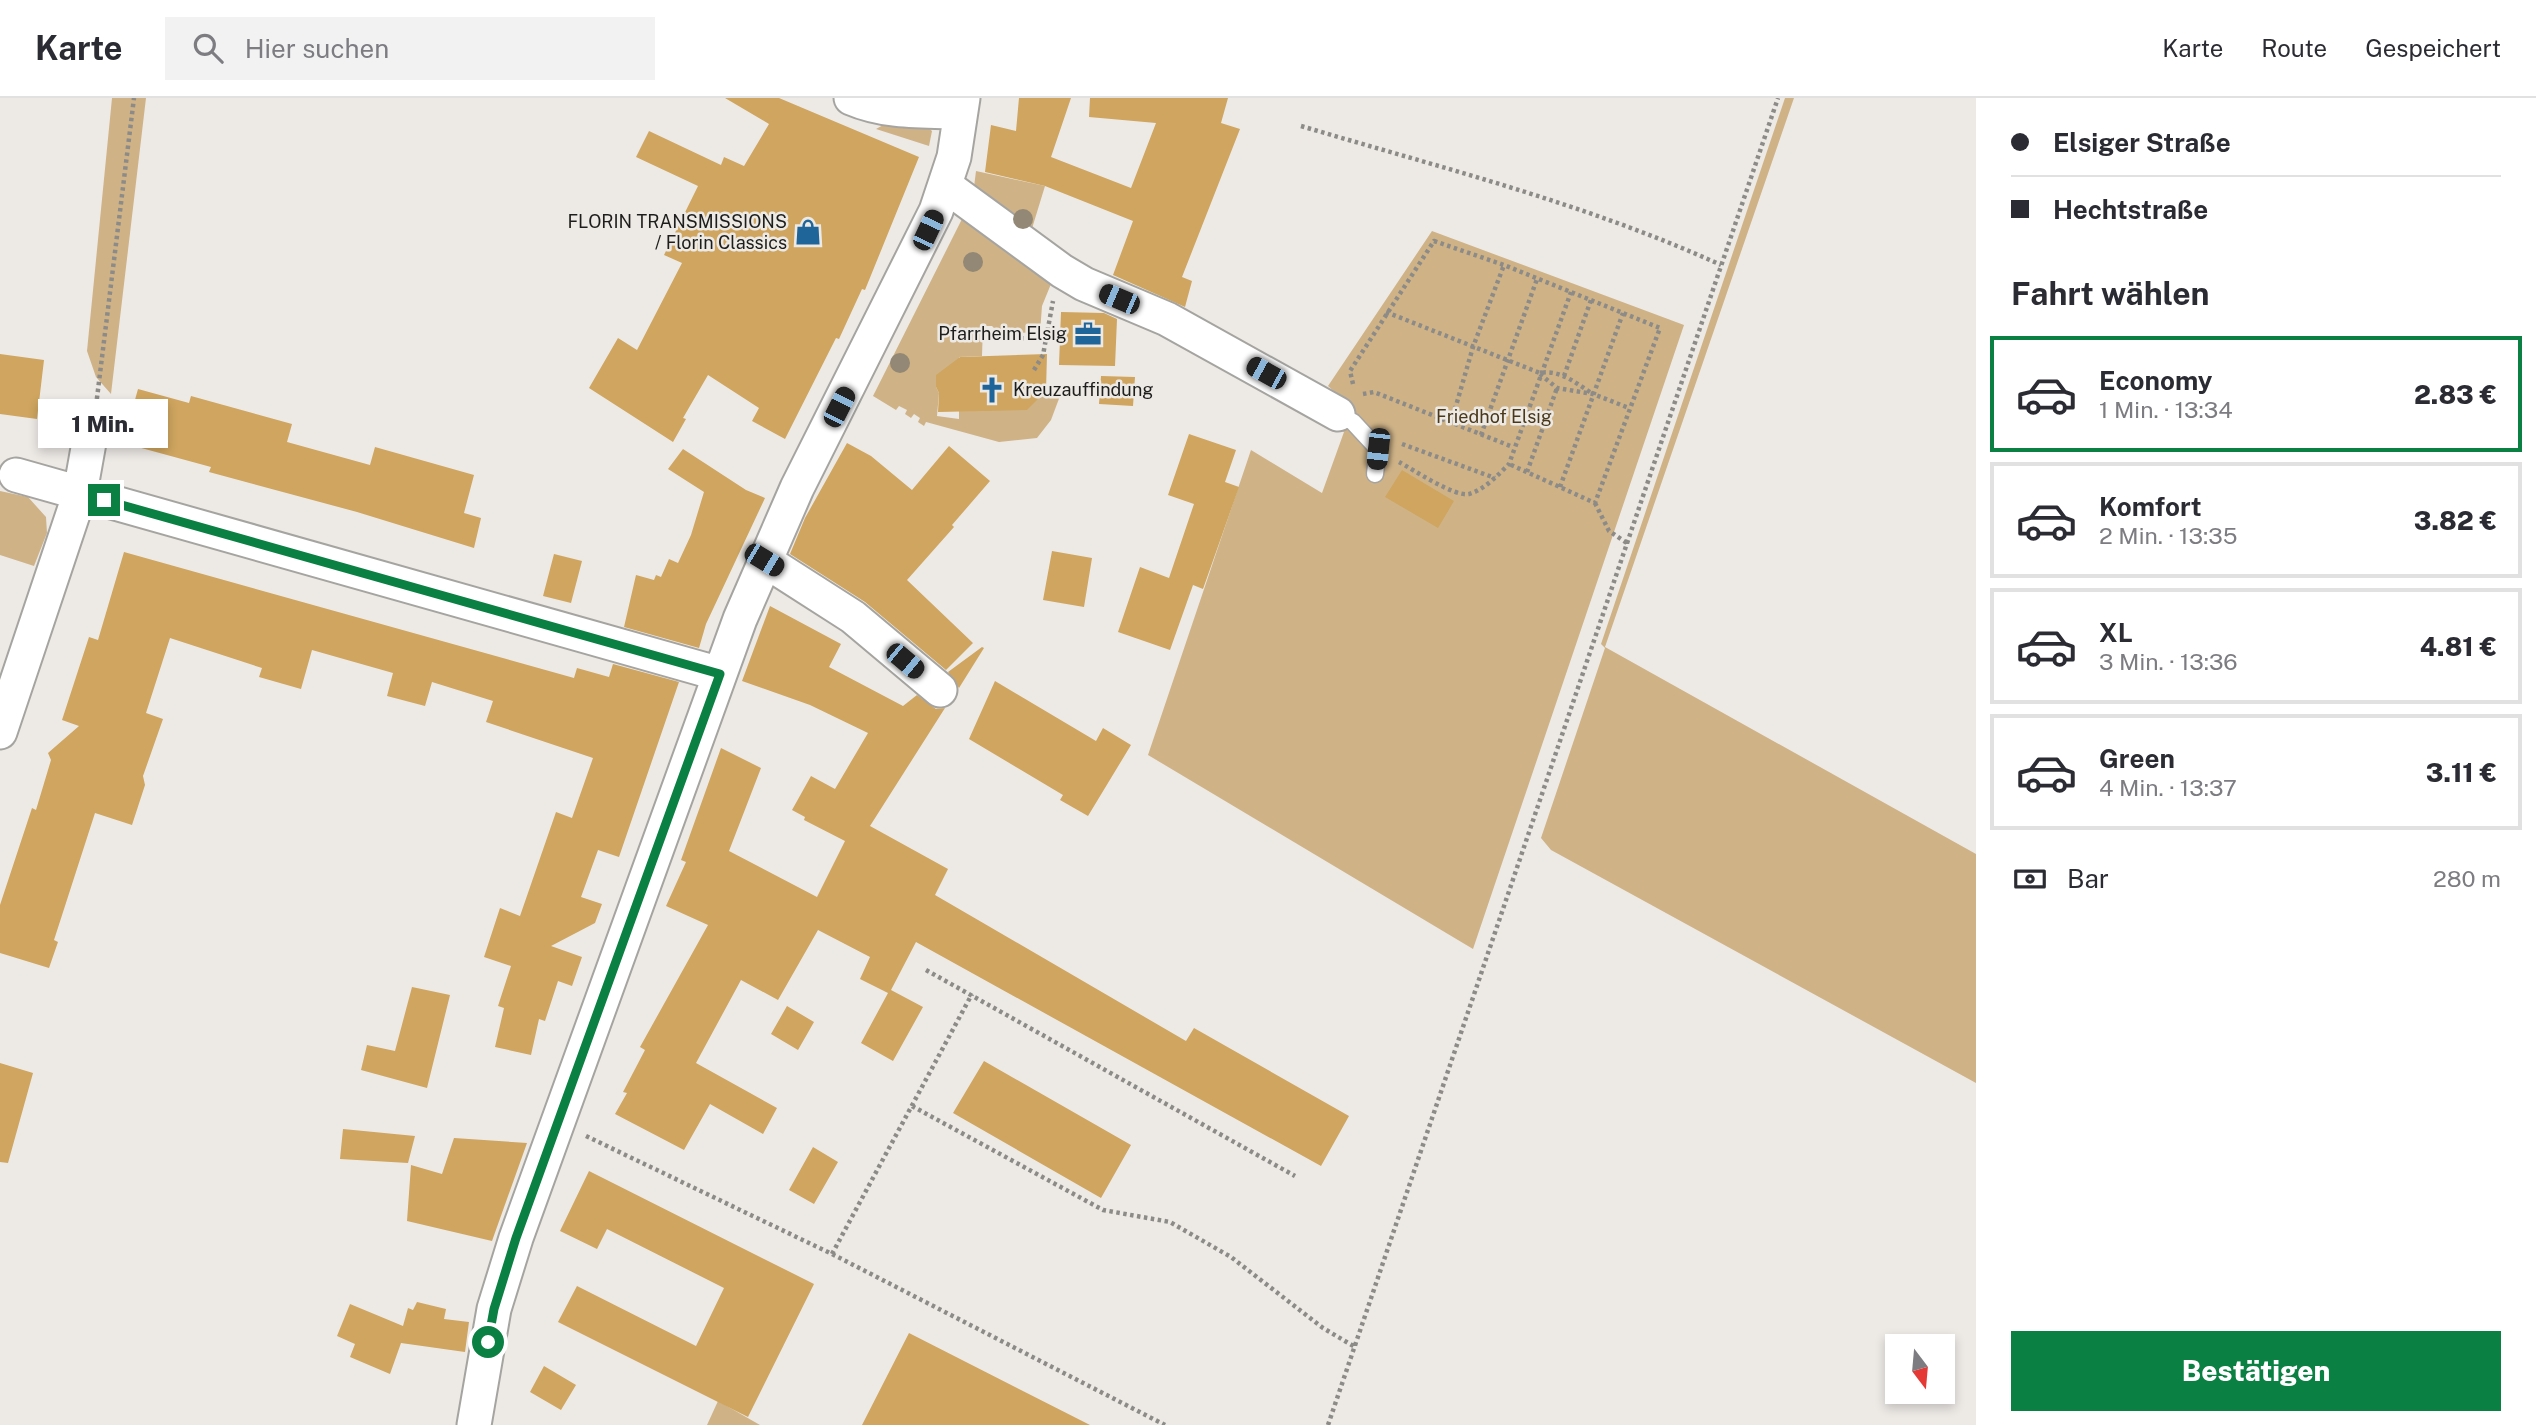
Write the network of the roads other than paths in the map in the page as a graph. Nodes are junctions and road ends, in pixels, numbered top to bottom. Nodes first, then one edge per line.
1 (851, 98) edge
2 (962, 105) edge
3 (946, 186) junction
4 (1338, 414) joint
5 (90, 436) road end
6 (1376, 474) dead end
7 (16, 475) dead end
8 (80, 493) junction
9 (764, 560) junction
10 (720, 674) junction
11 (940, 690) dead end
12 (0, 732) edge
13 (474, 1425) edge

1 - 2 street
2 - 3 street
3 - 4 street
3 - 9 street
4 - 6 lane
5 - 8 street
7 - 8 street
8 - 10 street
8 - 12 street
9 - 10 street
9 - 11 street
10 - 13 street

